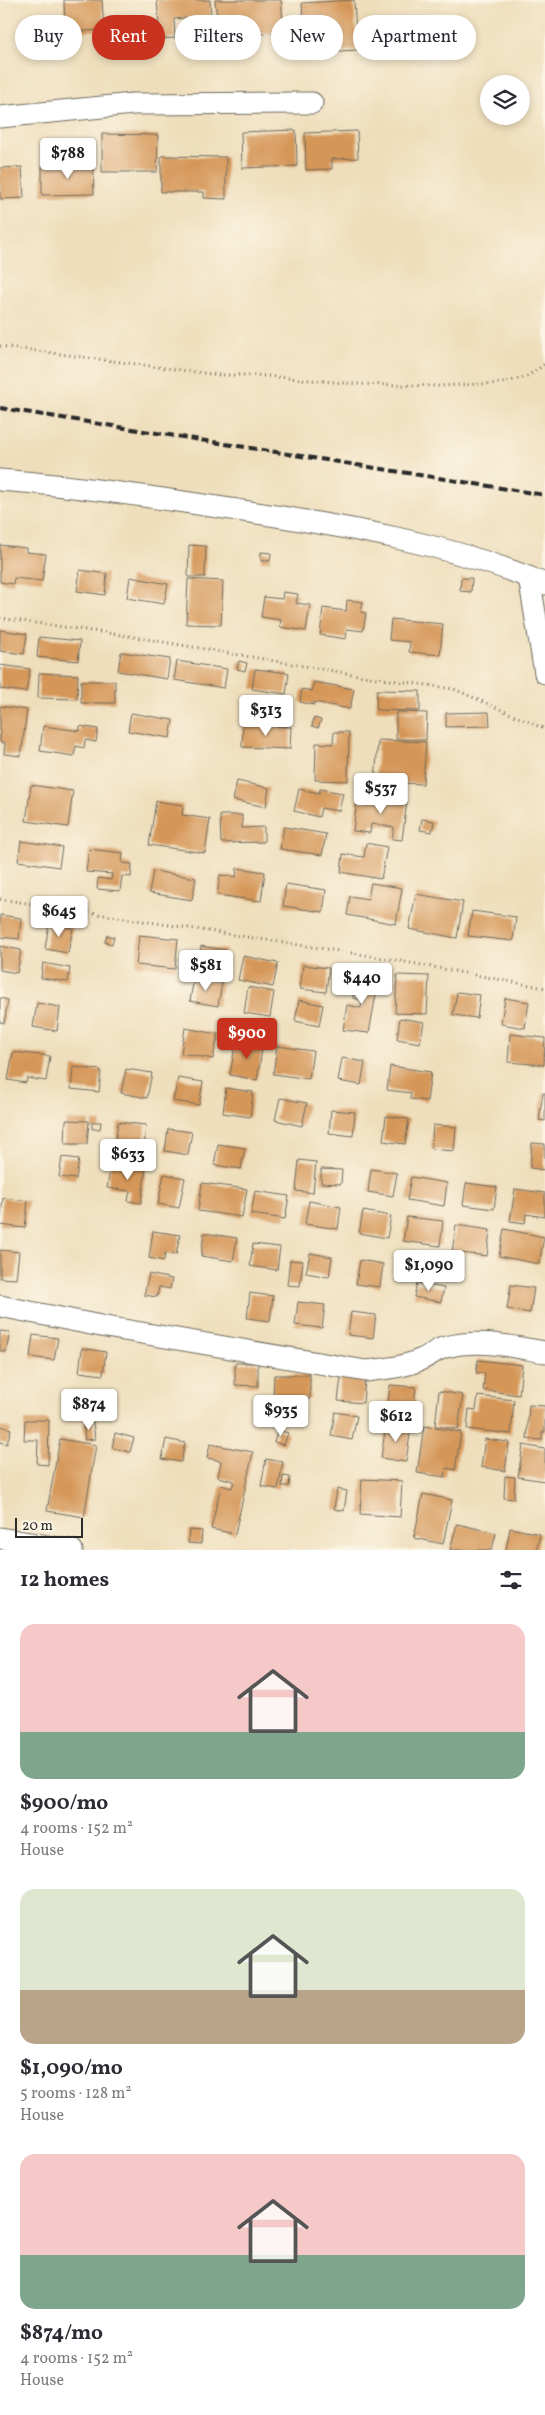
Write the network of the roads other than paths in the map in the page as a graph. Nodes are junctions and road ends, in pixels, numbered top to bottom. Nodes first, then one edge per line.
1 (312, 103) dead end
2 (0, 117) edge
3 (0, 480) edge
4 (537, 581) edge
5 (545, 672) edge
6 (0, 1306) edge
7 (545, 1352) edge
8 (0, 1538) edge
9 (72, 1550) edge

1 - 2 street
3 - 4 street
4 - 5 street
6 - 7 street
8 - 9 street

